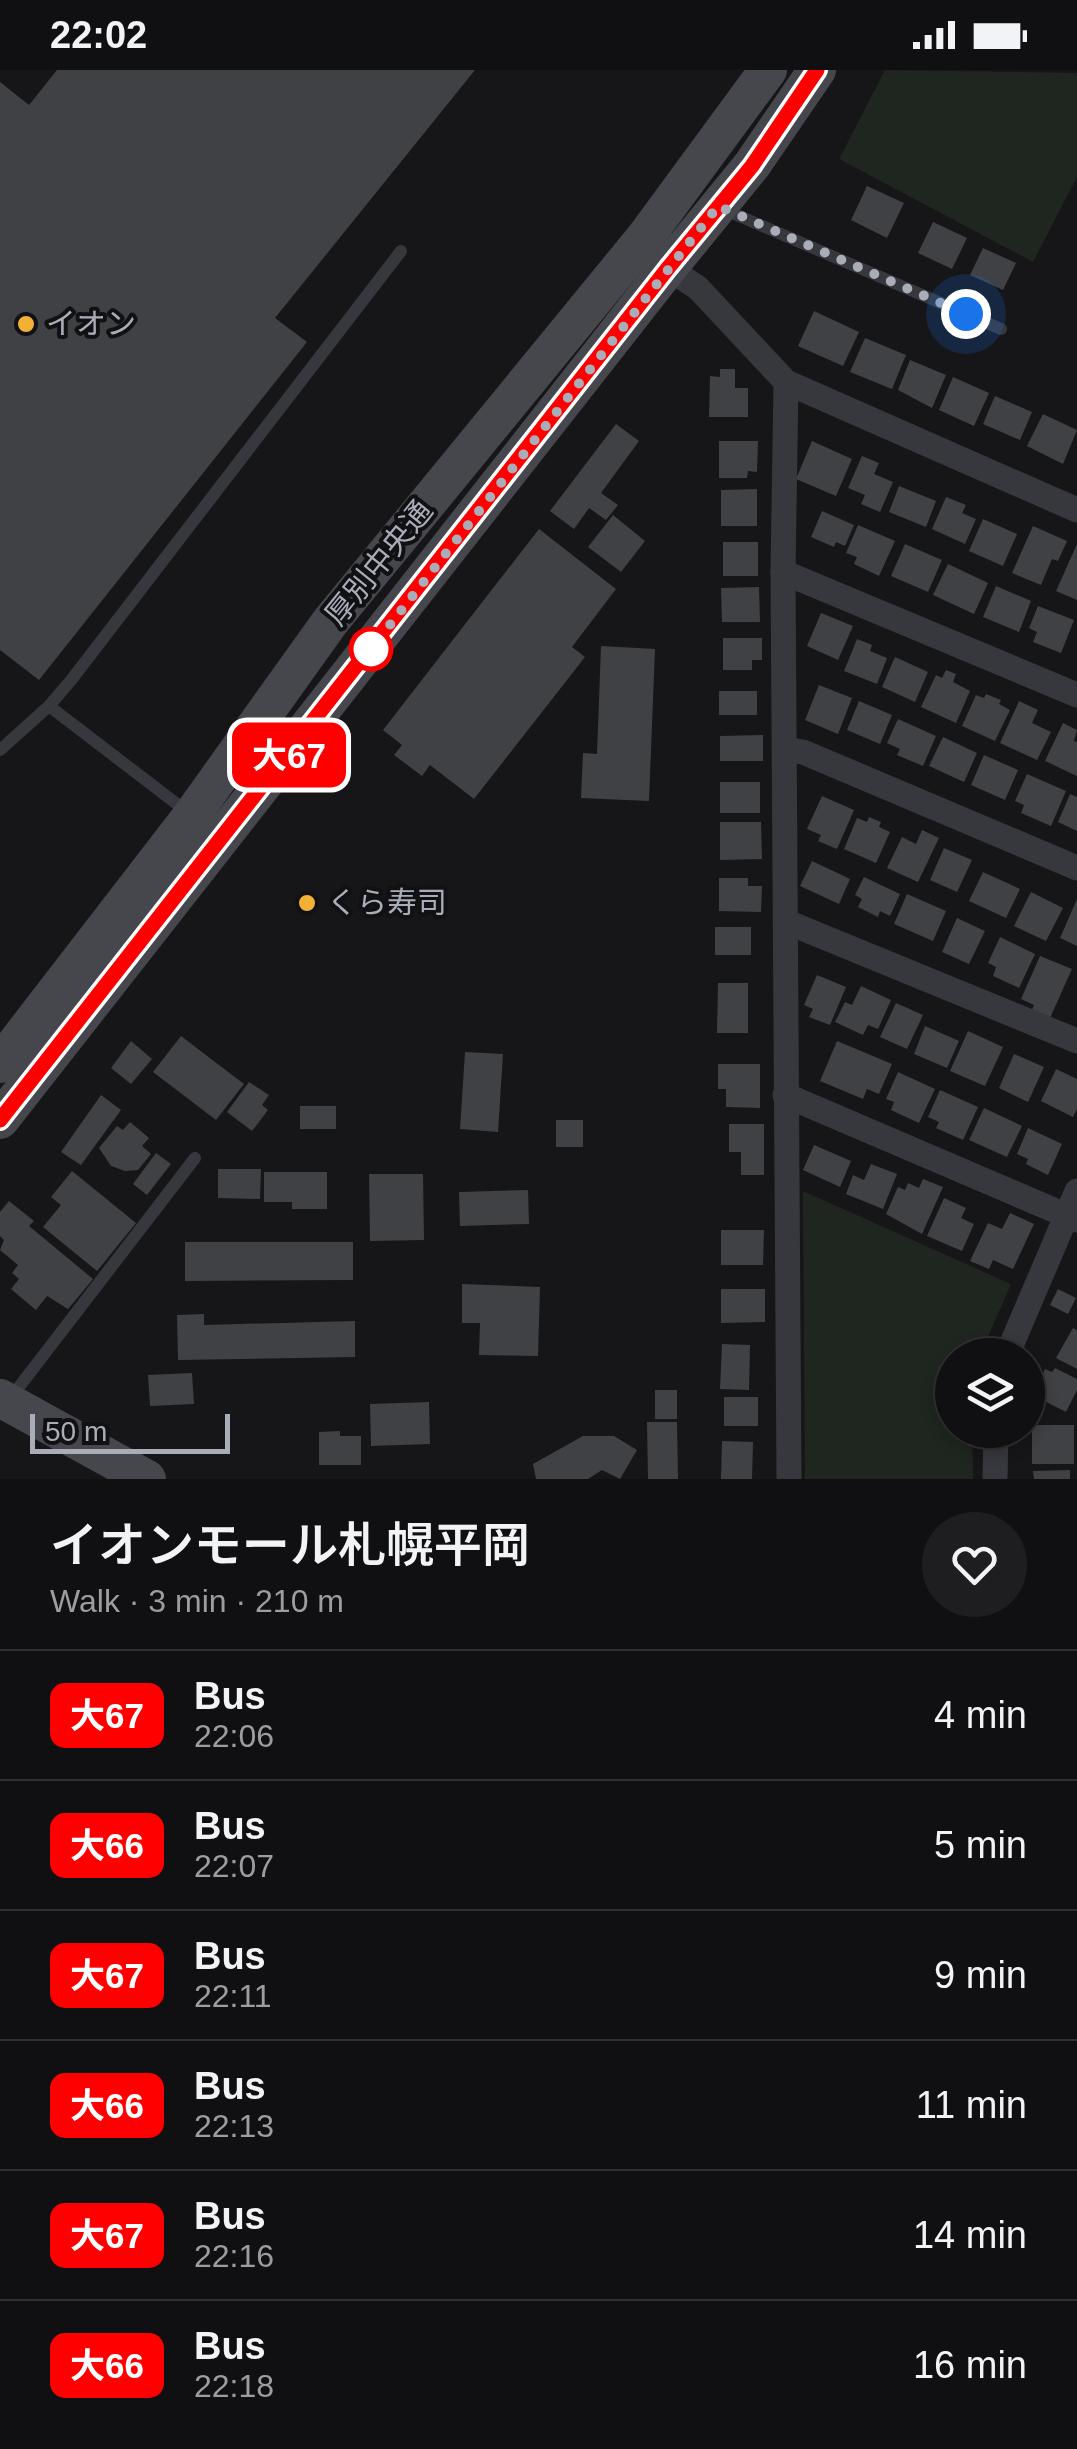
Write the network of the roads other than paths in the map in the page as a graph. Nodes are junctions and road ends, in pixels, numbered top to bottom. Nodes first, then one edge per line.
1 (768, 70) edge
2 (817, 70) edge
3 (718, 206) junction
4 (401, 251) dead end
5 (668, 268) junction
6 (1001, 329) dead end
7 (786, 382) junction
8 (1077, 510) edge
9 (783, 572) junction
10 (1077, 695) edge
11 (50, 706) junction
12 (785, 748) junction
13 (0, 750) edge
14 (192, 815) junction
15 (224, 838) junction
16 (1077, 868) edge
17 (787, 922) junction
18 (1077, 1041) edge
19 (0, 1064) edge
20 (785, 1096) junction
21 (0, 1120) edge
22 (194, 1158) dead end
23 (1074, 1209) edge
24 (1015, 1338) edge
25 (4, 1400) edge
26 (996, 1448) edge
27 (147, 1479) edge
28 (789, 1479) edge
29 (995, 1479) edge

1 - 14 main road, 厚別中央通
2 - 3 main road, 厚別中央通
3 - 5 main road, 厚別中央通
3 - 6 lane
4 - 11 lane
5 - 7 street
5 - 15 main road, 厚別中央通
7 - 8 street
7 - 9 street
9 - 10 street
9 - 12 street
11 - 13 lane
11 - 14 lane
12 - 16 street
12 - 17 street
14 - 15 lane
14 - 19 main road, 厚別中央通
15 - 21 main road, 厚別中央通
17 - 18 street
17 - 20 street
20 - 23 street
20 - 28 street
22 - 25 lane
23 - 24 street
25 - 27 main road
26 - 29 street

